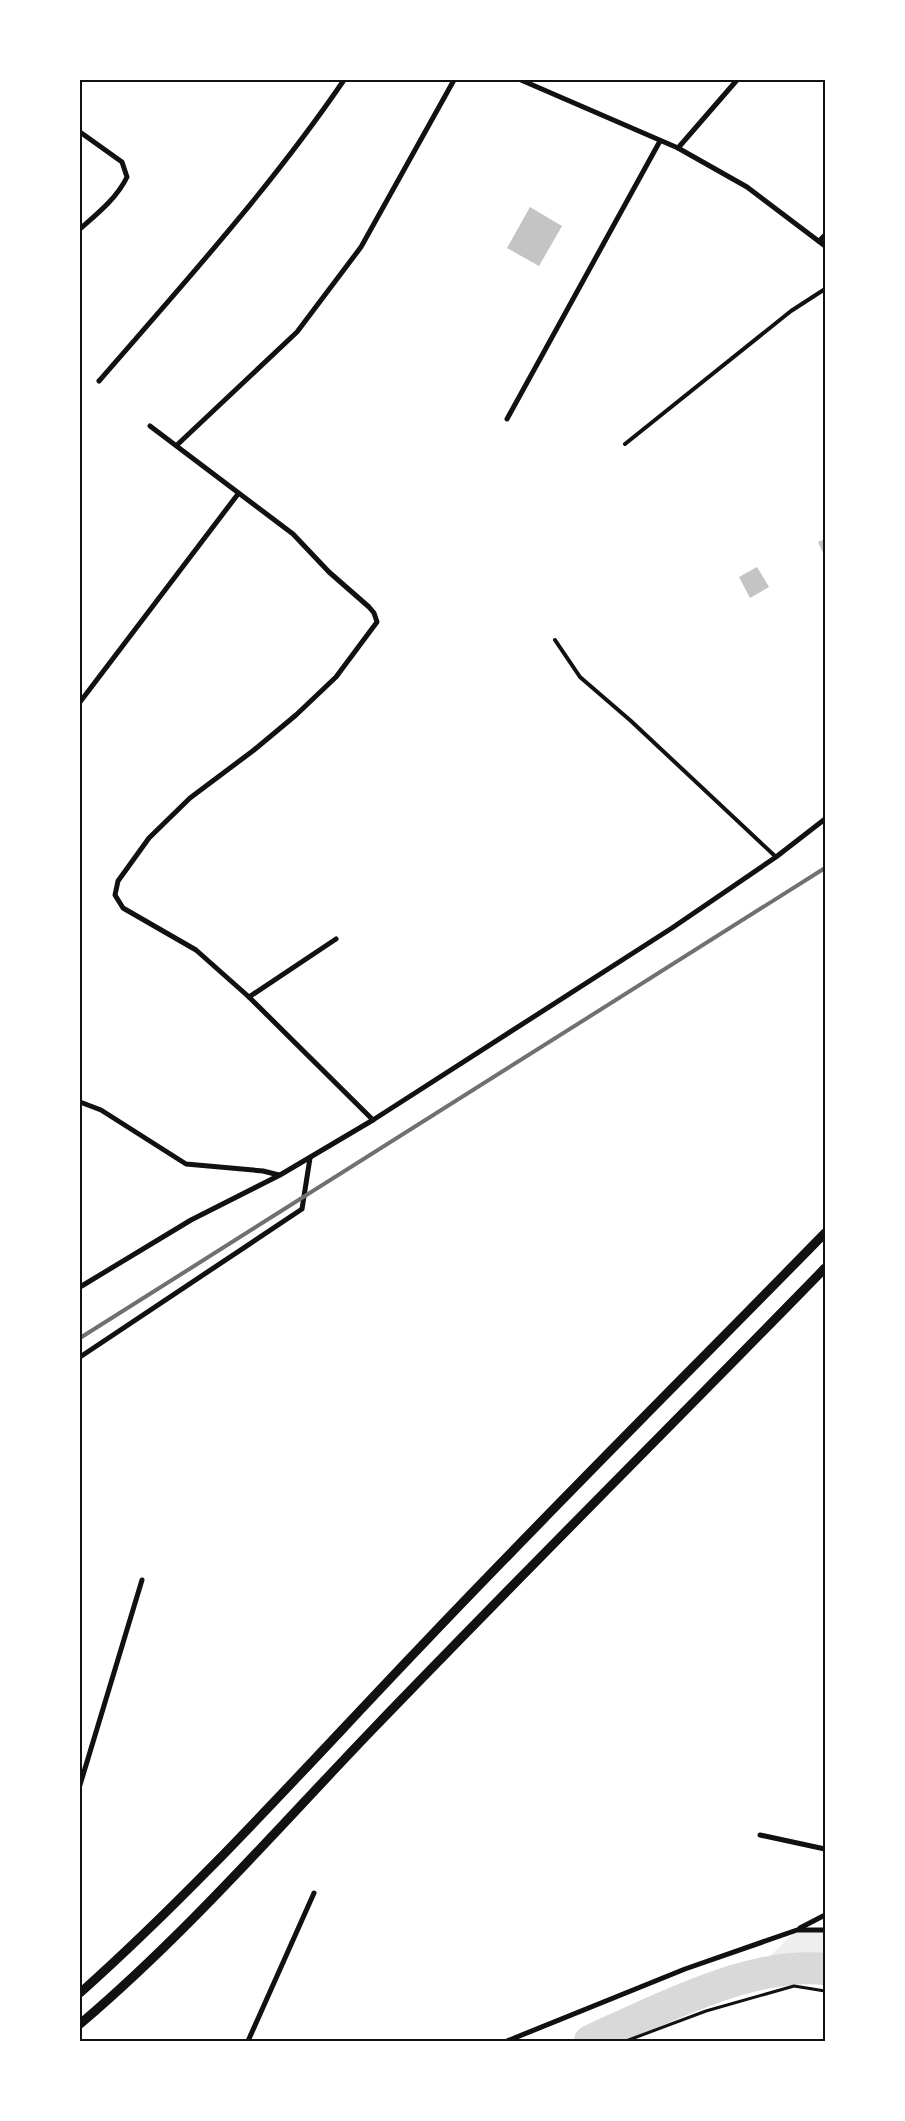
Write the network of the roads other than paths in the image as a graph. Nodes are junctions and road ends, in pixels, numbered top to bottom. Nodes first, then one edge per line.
1 (344, 80) edge
2 (454, 80) edge
3 (521, 80) edge
4 (737, 80) edge
5 (80, 132) edge
6 (660, 140) junction
7 (678, 148) junction
8 (80, 229) edge
9 (825, 235) edge
10 (819, 241) junction
11 (825, 246) edge
12 (825, 289) edge
13 (99, 381) dead end
14 (507, 419) dead end
15 (150, 426) dead end
16 (625, 444) dead end
17 (177, 445) junction
18 (238, 494) junction
19 (555, 640) dead end
20 (80, 702) edge
21 (825, 818) edge
22 (776, 857) junction
23 (336, 939) dead end
24 (249, 997) junction
25 (80, 1102) edge
26 (373, 1120) junction
27 (310, 1158) junction
28 (280, 1175) junction
29 (825, 1233) edge
30 (825, 1268) edge
31 (80, 1287) edge
32 (80, 1357) edge
33 (142, 1580) dead end
34 (80, 1785) edge
35 (760, 1835) dead end
36 (825, 1849) edge
37 (314, 1893) dead end
38 (825, 1915) edge
39 (797, 1930) junction
40 (825, 1930) edge
41 (80, 1993) edge
42 (80, 2024) edge
43 (248, 2041) edge
44 (507, 2041) edge

1 - 13 street
2 - 17 street
3 - 6 street
4 - 7 street
5 - 8 street
6 - 7 street
6 - 14 street
7 - 10 street
9 - 10 street
10 - 11 street
12 - 16 lane
15 - 17 street
17 - 18 street
18 - 20 street
18 - 24 street
19 - 22 lane
21 - 22 street
22 - 26 street
23 - 24 street
24 - 26 street
25 - 28 street
26 - 27 street
27 - 28 street
27 - 32 street
28 - 31 street
29 - 41 street
30 - 42 street
33 - 34 street
35 - 36 street
37 - 43 street
38 - 39 street
39 - 40 street
39 - 44 street

